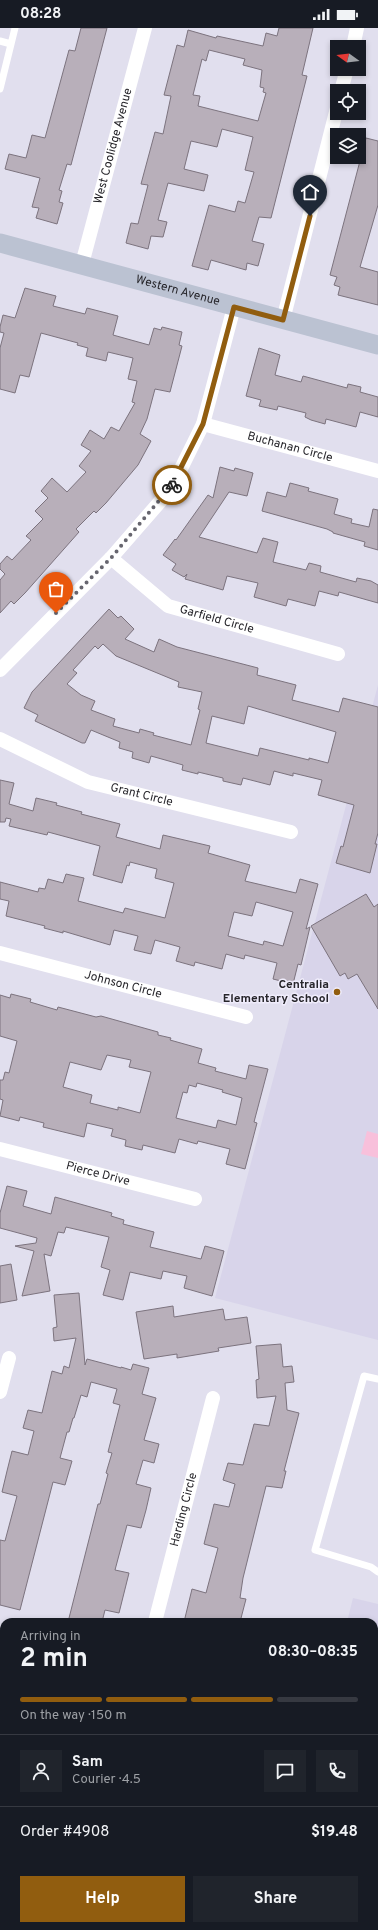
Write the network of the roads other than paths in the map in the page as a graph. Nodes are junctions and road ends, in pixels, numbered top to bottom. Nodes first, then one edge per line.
1 (15, 28) edge
2 (145, 28) edge
3 (357, 28) edge
4 (354, 40) edge
5 (0, 41) edge
6 (11, 44) junction
7 (0, 89) edge
8 (334, 120) edge
9 (0, 243) edge
10 (82, 264) junction
11 (234, 307) junction
12 (283, 320) junction
13 (378, 345) edge
14 (203, 424) junction
15 (378, 471) edge
16 (111, 558) junction
17 (338, 654) dead end
18 (0, 670) edge
19 (0, 739) edge
20 (291, 832) dead end
21 (0, 953) edge
22 (246, 1017) dead end
23 (0, 1149) edge
24 (195, 1199) dead end
25 (9, 1358) dead end
26 (378, 1380) edge
27 (0, 1392) edge
28 (213, 1398) dead end
29 (378, 1572) edge
30 (156, 1618) edge

1 - 6 lane
2 - 10 street, West Coolidge Avenue
3 - 4 street
5 - 6 lane
6 - 7 lane
8 - 12 street
9 - 10 main road, Western Avenue
10 - 11 main road, Western Avenue
11 - 12 main road, Western Avenue
11 - 14 street
12 - 13 main road, Western Avenue
14 - 15 street, Buchanan Circle
14 - 16 street
16 - 17 street, Garfield Circle
16 - 18 street
19 - 20 street, Grant Circle
21 - 22 street, Johnson Circle
23 - 24 street, Pierce Drive
25 - 27 street
26 - 29 lane
28 - 30 street, Harding Circle

